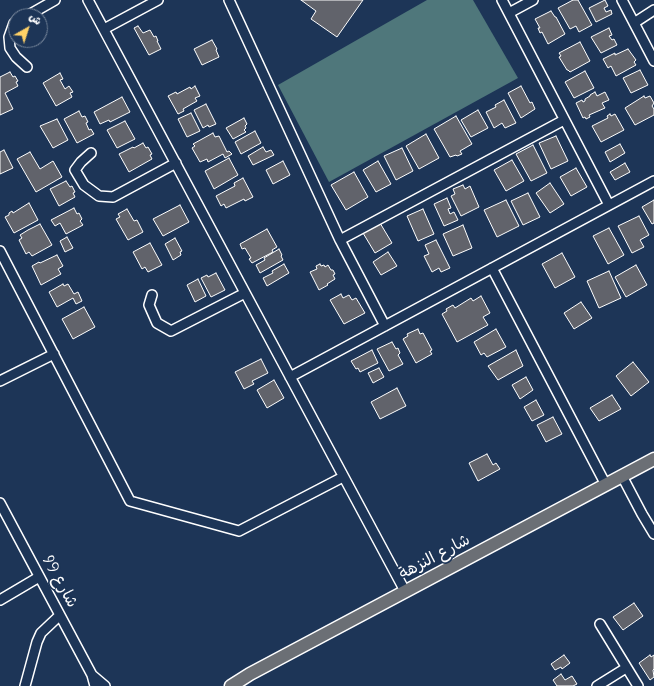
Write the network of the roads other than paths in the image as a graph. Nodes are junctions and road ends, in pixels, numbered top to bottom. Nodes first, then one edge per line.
1 (56, 0) edge
2 (88, 0) edge
3 (158, 0) edge
4 (229, 0) edge
5 (502, 0) edge
6 (533, 0) edge
7 (622, 0) edge
8 (42, 8) edge
9 (654, 10) edge
10 (509, 13) junction
11 (634, 23) junction
12 (104, 29) junction
13 (10, 48) edge
14 (654, 61) edge
15 (27, 67) dead end
16 (564, 120) junction
17 (90, 153) dead end
18 (176, 163) junction
19 (654, 181) edge
20 (609, 205) junction
21 (340, 240) junction
22 (0, 251) edge
23 (492, 268) junction
24 (245, 293) junction
25 (152, 295) dead end
26 (385, 326) junction
27 (54, 354) junction
28 (290, 377) junction
29 (0, 381) edge
30 (654, 459) edge
31 (622, 476) junction
32 (343, 477) junction
33 (606, 485) junction
34 (0, 503) edge
35 (654, 534) edge
36 (39, 577) junction
37 (405, 591) junction
38 (0, 600) edge
39 (59, 616) junction
40 (600, 624) dead end
41 (626, 668) junction
42 (92, 675) junction
43 (25, 686) edge
44 (95, 686) edge
45 (105, 686) edge
46 (231, 686) edge
47 (597, 686) edge
48 (638, 686) edge

1 - 8 street
2 - 12 street
3 - 12 street
4 - 21 street
5 - 10 street
6 - 10 street
7 - 11 street
9 - 11 street
10 - 16 street
11 - 14 street
12 - 18 street
13 - 15 street
16 - 20 street
16 - 21 street
17 - 18 street
18 - 24 street
19 - 20 street
20 - 23 street
21 - 26 street
22 - 27 street
23 - 26 street
23 - 33 street
24 - 25 street
24 - 28 street
26 - 28 street
27 - 29 street
27 - 32 street
28 - 32 street
30 - 31 main road, شارع النزهة
31 - 33 main road, شارع النزهة
31 - 35 street
32 - 37 street
33 - 37 main road, شارع النزهة
34 - 36 street, شارع 99
36 - 38 street
36 - 39 street, شارع 99
37 - 46 main road, شارع النزهة
39 - 42 street, شارع 99
39 - 43 street
40 - 41 street
41 - 47 street
41 - 48 street
42 - 44 street, شارع 99
42 - 45 street, شارع 99

